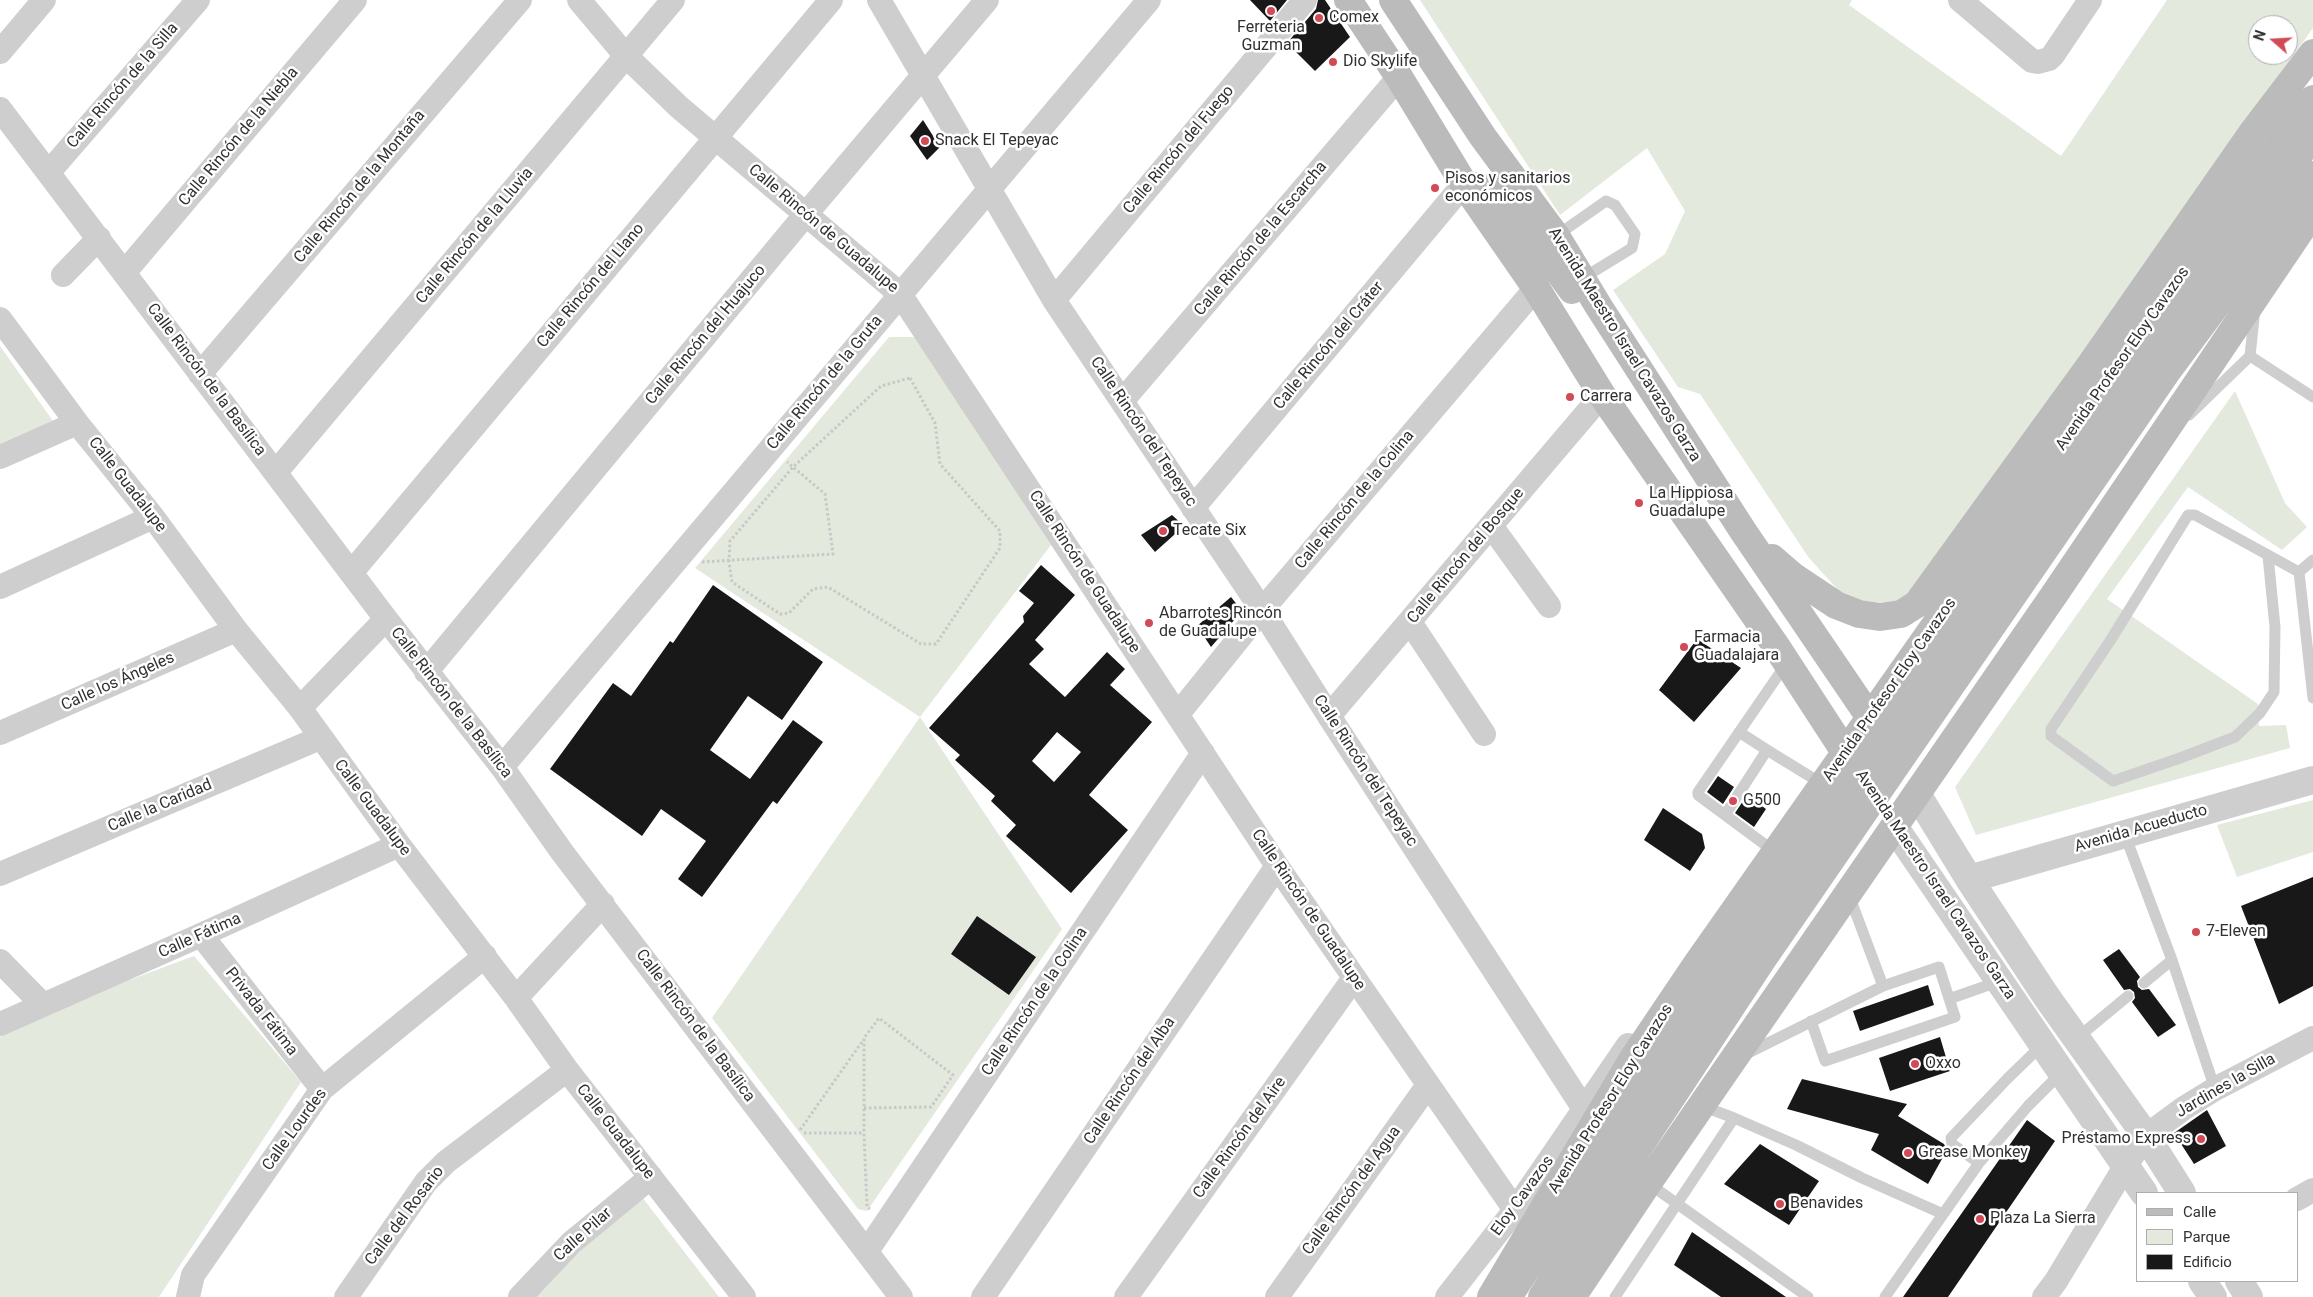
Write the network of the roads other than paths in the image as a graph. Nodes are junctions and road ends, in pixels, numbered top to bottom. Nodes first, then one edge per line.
1 (44, 0) edge
2 (198, 0) edge
3 (355, 0) edge
4 (520, 0) edge
5 (579, 0) edge
6 (673, 0) edge
7 (831, 0) edge
8 (879, 0) edge
9 (988, 0) edge
10 (1149, 0) edge
11 (1305, 0) edge
12 (1348, 0) edge
13 (1393, 0) edge
14 (1960, 0) edge
15 (2090, 0) edge
16 (0, 52) edge
17 (2313, 53) edge
18 (626, 56) junction
19 (924, 76) junction
20 (1399, 77) junction
21 (2313, 99) edge
22 (0, 109) edge
23 (2313, 135) edge
24 (1483, 137) junction
25 (715, 138) junction
26 (49, 172) junction
27 (2313, 175) edge
28 (1464, 184) junction
29 (990, 190) junction
30 (2313, 212) edge
31 (806, 214) junction
32 (1556, 236) junction
33 (98, 238) junction
34 (124, 273) junction
35 (63, 275) dead end
36 (1584, 278) junction
37 (1536, 288) junction
38 (900, 294) junction
39 (2257, 294) junction
40 (1054, 300) junction
41 (1599, 307) junction
42 (0, 318) edge
43 (2250, 356) junction
44 (200, 374) junction
45 (1602, 395) junction
46 (2313, 397) edge
47 (1123, 400) junction
48 (77, 423) junction
49 (2159, 440) junction
50 (0, 457) edge
51 (276, 472) junction
52 (1193, 508) junction
53 (154, 517) junction
54 (1492, 527) junction
55 (1743, 531) junction
56 (1999, 536) junction
57 (2268, 556) junction
58 (2313, 560) edge
59 (2300, 572) junction
60 (352, 573) junction
61 (0, 587) edge
62 (2056, 592) junction
63 (1549, 606) dead end
64 (1262, 610) junction
65 (1941, 617) junction
66 (386, 619) junction
67 (1410, 622) junction
68 (236, 630) junction
69 (2007, 661) junction
70 (1787, 663) junction
71 (426, 672) junction
72 (2313, 698) edge
73 (300, 708) junction
74 (1178, 714) junction
75 (1329, 716) junction
76 (1870, 718) junction
77 (1739, 732) junction
78 (0, 733) edge
79 (1484, 734) dead end
80 (320, 738) junction
81 (1767, 750) junction
82 (1203, 753) junction
83 (1846, 753) junction
84 (502, 767) junction
85 (2313, 780) edge
86 (1824, 785) junction
87 (1917, 794) junction
88 (1725, 815) junction
89 (1895, 828) junction
90 (2124, 833) junction
91 (399, 845) junction
92 (1776, 852) junction
93 (1277, 866) junction
94 (0, 874) edge
95 (1969, 879) junction
96 (1848, 893) junction
97 (1742, 901) junction
98 (602, 904) junction
99 (201, 936) junction
100 (485, 956) junction
101 (1804, 957) junction
102 (2172, 960) junction
103 (0, 961) edge
104 (1693, 970) junction
105 (1354, 978) junction
106 (2000, 981) junction
107 (2144, 983) dead end
108 (1883, 986) junction
109 (2128, 996) dead end
110 (516, 998) junction
111 (1949, 999) junction
112 (43, 1005) junction
113 (1764, 1016) junction
114 (1811, 1021) junction
115 (0, 1024) edge
116 (2313, 1038) edge
117 (2076, 1039) junction
118 (2042, 1044) junction
119 (1734, 1061) junction
120 (567, 1070) junction
121 (2062, 1072) junction
122 (1428, 1085) junction
123 (322, 1089) junction
124 (2215, 1089) junction
125 (1702, 1106) junction
126 (1584, 1109) junction
127 (1734, 1118) junction
128 (2146, 1136) junction
129 (1979, 1163) junction
130 (2126, 1164) junction
131 (651, 1177) junction
132 (1648, 1183) junction
133 (2313, 1190) edge
134 (2143, 1192) edge
135 (2181, 1192) edge
136 (2298, 1198) edge
137 (1677, 1203) junction
138 (1515, 1210) junction
139 (1943, 1214) junction
140 (867, 1251) junction
141 (2203, 1282) edge
142 (2239, 1282) edge
143 (2055, 1292) edge
144 (1578, 1295) edge
145 (188, 1297) edge
146 (346, 1297) edge
147 (520, 1297) edge
148 (744, 1297) edge
149 (901, 1297) edge
150 (984, 1297) edge
151 (1126, 1297) edge
152 (1277, 1297) edge
153 (1446, 1297) edge
154 (1491, 1297) edge
155 (1508, 1297) edge
156 (1542, 1297) edge
157 (1615, 1297) edge
158 (1808, 1297) edge
159 (1885, 1297) edge
160 (2213, 1297) edge
161 (2249, 1297) edge

1 - 16 street
2 - 26 street, Calle Rincón de la Silla
3 - 34 street, Calle Rincón de la Niebla
4 - 44 street, Calle Rincón de la Montaña
5 - 18 street, Calle Rincón de Guadalupe
6 - 18 street, Calle Rincón de la Lluvia
7 - 25 street, Calle Rincón del Llano
8 - 19 street, Calle Rincón del Tepeyac
9 - 19 street, Calle Rincón del Huajuco
10 - 29 street, Calle Rincón de la Gruta
11 - 40 street, Calle Rincón del Fuego
12 - 20 main road, Avenida Maestro Israel Cavazos Garza
13 - 24 main road, Avenida Maestro Israel Cavazos Garza
14 - 15 street
17 - 55 main road
18 - 25 street, Calle Rincón de Guadalupe
18 - 51 street, Calle Rincón de la Lluvia
19 - 29 street, Calle Rincón del Tepeyac
19 - 31 street, Calle Rincón del Huajuco
20 - 24 main road
20 - 28 main road, Avenida Maestro Israel Cavazos Garza
20 - 47 street, Calle Rincón de la Escarcha
21 - 56 main road, Avenida Profesor Eloy Cavazos
22 - 26 street, Calle Rincón de la Basílica
23 - 155 main road, Avenida Profesor Eloy Cavazos, bridge
24 - 32 main road, Avenida Maestro Israel Cavazos Garza
25 - 31 street, Calle Rincón de Guadalupe
25 - 60 street, Calle Rincón del Llano
26 - 33 street, Calle Rincón de la Basílica
27 - 156 main road, bridge
28 - 37 main road, Avenida Maestro Israel Cavazos Garza
28 - 41 main road
28 - 52 street, Calle Rincón del Cráter
29 - 38 street, Calle Rincón de la Gruta
29 - 40 street, Calle Rincón del Tepeyac
30 - 39 main road
31 - 38 street, Calle Rincón de Guadalupe
31 - 71 street, Calle Rincón del Huajuco
32 - 36 main road, Avenida Maestro Israel Cavazos Garza
32 - 36 lane
33 - 34 street, Calle Rincón de la Basílica
33 - 35 street
34 - 44 street, Calle Rincón de la Basílica
36 - 41 main road, Avenida Maestro Israel Cavazos Garza
37 - 45 main road, Avenida Maestro Israel Cavazos Garza
37 - 64 street, Calle Rincón de la Colina
38 - 74 street, Calle Rincón de Guadalupe
38 - 84 street, Calle Rincón de la Gruta
39 - 43 lane
39 - 49 main road
40 - 47 street, Calle Rincón del Tepeyac
41 - 55 main road, Avenida Maestro Israel Cavazos Garza
42 - 48 street, Calle Guadalupe
43 - 46 lane
43 - 49 lane
44 - 51 street, Calle Rincón de la Basílica
45 - 54 street, Calle Rincón del Bosque
45 - 70 main road, Avenida Maestro Israel Cavazos Garza
47 - 52 street, Calle Rincón del Tepeyac
48 - 50 street
48 - 53 street, Calle Guadalupe
49 - 62 main road
51 - 60 street, Calle Rincón de la Basílica
52 - 64 street, Calle Rincón del Tepeyac
53 - 61 street
53 - 68 street, Calle Guadalupe
54 - 63 street
54 - 67 street, Calle Rincón del Bosque
55 - 76 main road, Avenida Maestro Israel Cavazos Garza
56 - 62 main road
56 - 65 main road, Avenida Profesor Eloy Cavazos
57 - 57 lane
57 - 59 lane
58 - 59 lane
59 - 72 lane
60 - 66 street, Calle Rincón de la Basílica
62 - 69 main road
64 - 74 street, Calle Rincón de la Colina
64 - 75 street, Calle Rincón del Tepeyac
65 - 69 main road
65 - 76 main road, Avenida Profesor Eloy Cavazos
66 - 71 street, Calle Rincón de la Basílica
66 - 73 street
67 - 75 street, Calle Rincón del Bosque
67 - 79 street
68 - 73 street, Calle Guadalupe
68 - 78 street, Calle los Ángeles
69 - 87 main road
70 - 77 lane
70 - 83 main road, Avenida Maestro Israel Cavazos Garza
71 - 84 street, Calle Rincón de la Basílica
73 - 80 street, Calle Guadalupe
74 - 82 street, Calle Rincón de Guadalupe
75 - 126 street, Calle Rincón del Tepeyac
76 - 83 main road, Avenida Profesor Eloy Cavazos
76 - 87 main road, Avenida Maestro Israel Cavazos Garza
77 - 81 lane
77 - 88 lane
80 - 91 street, Calle Guadalupe
80 - 94 street, Calle la Caridad
81 - 86 lane
81 - 88 lane
82 - 93 street, Calle Rincón de Guadalupe
82 - 140 street, Calle Rincón de la Colina
83 - 86 main road, Avenida Profesor Eloy Cavazos
83 - 89 main road, Avenida Maestro Israel Cavazos Garza
84 - 98 street, Calle Rincón de la Basílica
85 - 90 street, Avenida Acueducto
86 - 92 main road, Avenida Profesor Eloy Cavazos
87 - 89 main road
87 - 95 street, Avenida Maestro Israel Cavazos Garza
88 - 92 lane
89 - 96 main road
89 - 106 street, Avenida Maestro Israel Cavazos Garza
90 - 95 street, Avenida Acueducto
90 - 102 lane
91 - 99 street, Calle Fátima
91 - 100 street, Calle Guadalupe
92 - 97 main road, Avenida Profesor Eloy Cavazos
93 - 105 street, Calle Rincón de Guadalupe
93 - 150 street, Calle Rincón del Alba
95 - 117 street, Avenida Maestro Israel Cavazos Garza
96 - 101 main road
96 - 108 lane
97 - 101 main road
97 - 104 main road, Avenida Profesor Eloy Cavazos
98 - 110 street
98 - 140 street, Calle Rincón de la Basílica
99 - 112 street, Calle Fátima
99 - 123 street, Privada Fátima
100 - 110 street, Calle Guadalupe
100 - 123 street, Calle Lourdes
101 - 113 main road
102 - 107 lane
102 - 124 lane
103 - 112 street
104 - 113 main road
104 - 126 street, Eloy Cavazos
104 - 154 main road, Avenida Profesor Eloy Cavazos
105 - 122 street, Calle Rincón de Guadalupe
105 - 151 street, Calle Rincón del Aire
106 - 111 lane
106 - 118 street, Avenida Maestro Israel Cavazos Garza
108 - 111 lane
108 - 114 lane
109 - 117 lane
110 - 120 street, Calle Guadalupe
111 - 114 lane
112 - 115 street, Calle Fátima
113 - 119 main road
114 - 119 lane
116 - 124 street, Jardines la Silla
117 - 128 street, Avenida Maestro Israel Cavazos Garza
118 - 121 street, Avenida Maestro Israel Cavazos Garza
118 - 129 lane
119 - 125 main road
120 - 131 street, Calle Guadalupe
120 - 146 street, Calle del Rosario
121 - 129 lane
121 - 130 street, Avenida Maestro Israel Cavazos Garza
122 - 138 street, Calle Rincón de Guadalupe
122 - 152 street, Calle Rincón del Agua
123 - 145 street, Calle Lourdes
124 - 128 street, Jardines la Silla
125 - 127 lane
125 - 132 main road
126 - 138 street, Eloy Cavazos
127 - 137 lane
127 - 139 lane
128 - 130 street, Jardines la Silla
128 - 135 street, Avenida Maestro Israel Cavazos Garza
129 - 139 lane
130 - 134 street, Avenida Maestro Israel Cavazos Garza
130 - 143 street, Jardines la Silla
131 - 147 street, Calle Pilar
131 - 148 street, Calle Guadalupe
132 - 137 lane
132 - 144 main road
133 - 136 street
137 - 157 lane
137 - 158 lane
138 - 153 street, Eloy Cavazos
139 - 159 lane
140 - 149 street, Calle Rincón de la Basílica
141 - 160 street
142 - 161 street

